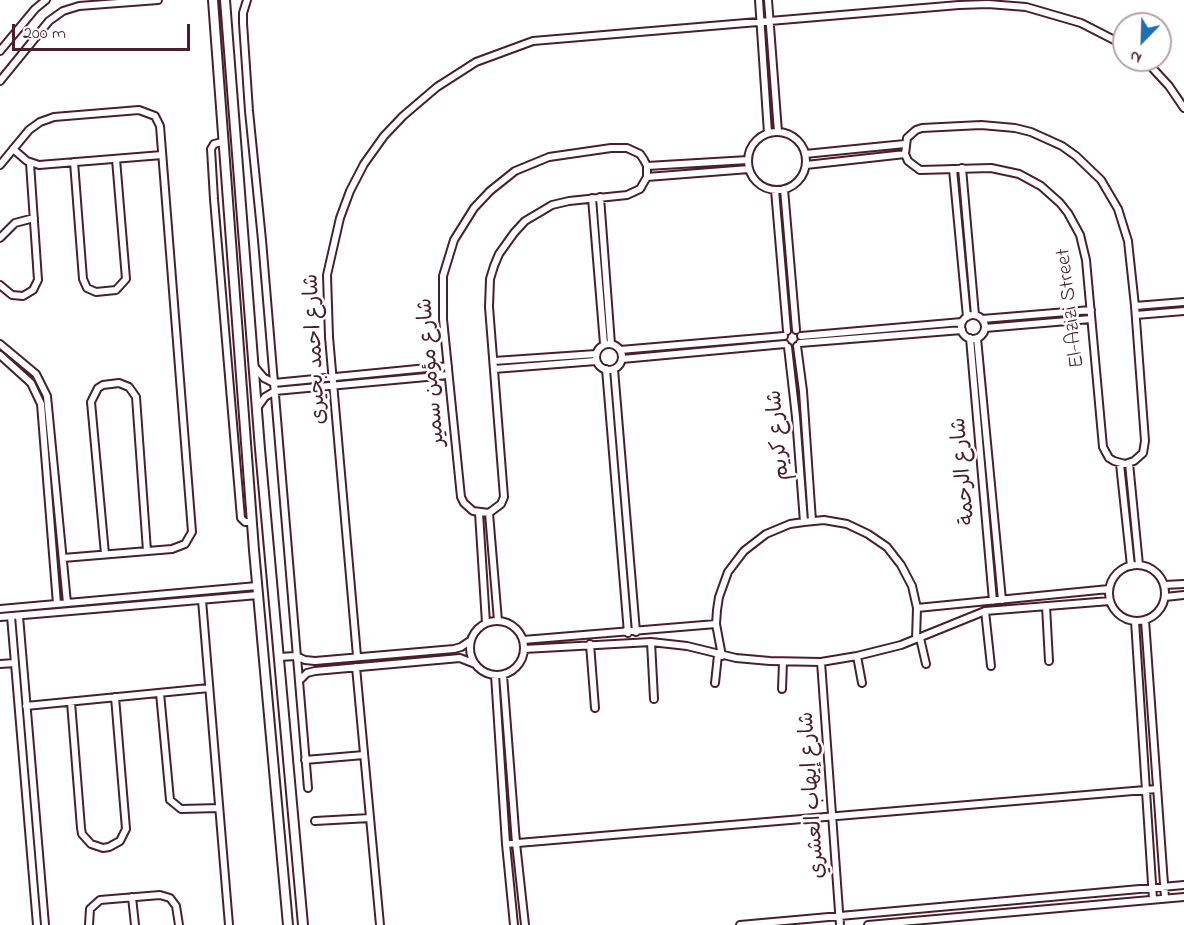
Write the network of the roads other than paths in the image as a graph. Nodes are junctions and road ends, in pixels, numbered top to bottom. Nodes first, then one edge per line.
1 (46, 0) edge
2 (158, 0) edge
3 (213, 0) edge
4 (225, 0) edge
5 (247, 0) edge
6 (759, 0) edge
7 (768, 0) edge
8 (770, 21) junction
9 (761, 22) junction
10 (1112, 38) edge
11 (0, 51) edge
12 (230, 66) junction
13 (218, 68) junction
14 (1156, 72) edge
15 (0, 81) edge
16 (1184, 108) edge
17 (778, 132) junction
18 (768, 133) junction
19 (222, 142) junction
20 (905, 144) junction
21 (13, 149) junction
22 (162, 154) junction
23 (805, 154) junction
24 (905, 154) junction
25 (116, 159) junction
26 (747, 160) junction
27 (74, 162) junction
28 (30, 164) junction
29 (0, 165) edge
30 (806, 165) junction
31 (647, 166) junction
32 (962, 168) junction
33 (749, 169) junction
34 (953, 169) junction
35 (647, 177) junction
36 (784, 189) junction
37 (775, 190) junction
38 (600, 197) junction
39 (592, 198) junction
40 (241, 208) junction
41 (227, 209) junction
42 (34, 218) junction
43 (0, 238) edge
44 (0, 285) edge
45 (1184, 302) edge
46 (1135, 306) junction
47 (1091, 310) junction
48 (1184, 311) edge
49 (1136, 315) junction
50 (979, 317) junction
51 (1092, 319) junction
52 (964, 320) junction
53 (985, 328) junction
54 (962, 330) junction
55 (798, 333) junction
56 (785, 334) junction
57 (974, 338) junction
58 (0, 344) edge
59 (608, 344) junction
60 (787, 345) junction
61 (799, 345) junction
62 (620, 350) junction
63 (0, 355) edge
64 (596, 357) junction
65 (622, 359) junction
66 (494, 361) junction
67 (253, 365) junction
68 (448, 366) junction
69 (494, 369) junction
70 (606, 369) junction
71 (614, 369) junction
72 (448, 375) junction
73 (333, 378) junction
74 (274, 383) junction
75 (333, 386) junction
76 (274, 391) junction
77 (257, 408) junction
78 (260, 449) junction
79 (246, 451) junction
80 (1129, 463) junction
81 (1120, 464) junction
82 (809, 473) junction
83 (800, 474) junction
84 (479, 513) junction
85 (489, 513) junction
86 (812, 521) junction
87 (252, 522) junction
88 (804, 522) junction
89 (147, 551) junction
90 (105, 554) junction
91 (63, 558) junction
92 (1139, 565) junction
93 (1131, 566) junction
94 (1184, 584) edge
95 (1164, 585) junction
96 (257, 586) junction
97 (1109, 589) junction
98 (258, 595) junction
99 (1184, 595) edge
100 (1165, 597) junction
101 (202, 600) junction
102 (1002, 600) junction
103 (993, 601) junction
104 (1110, 601) junction
105 (67, 603) junction
106 (57, 604) junction
107 (1046, 606) junction
108 (0, 609) edge
109 (917, 609) junction
110 (985, 611) junction
111 (11, 616) junction
112 (19, 616) junction
113 (0, 617) edge
114 (1145, 620) junction
115 (498, 621) junction
116 (1135, 621) junction
117 (486, 623) junction
118 (716, 624) junction
119 (636, 632) junction
120 (628, 633) junction
121 (918, 639) junction
122 (523, 640) junction
123 (470, 641) junction
124 (651, 642) junction
125 (590, 645) junction
126 (524, 649) junction
127 (296, 656) junction
128 (357, 656) junction
129 (720, 656) junction
130 (857, 656) junction
131 (279, 657) junction
132 (1049, 661) dead end
133 (783, 662) junction
134 (820, 662) junction
135 (15, 663) junction
136 (0, 664) edge
137 (475, 664) junction
138 (926, 664) dead end
139 (991, 666) dead end
140 (356, 667) junction
141 (495, 675) junction
142 (503, 675) junction
143 (299, 681) junction
144 (715, 683) dead end
145 (862, 683) dead end
146 (209, 688) junction
147 (782, 689) dead end
148 (160, 693) junction
149 (115, 697) junction
150 (654, 699) dead end
151 (72, 702) junction
152 (26, 706) junction
153 (595, 708) dead end
154 (284, 711) junction
155 (269, 712) junction
156 (364, 755) junction
157 (305, 760) junction
158 (33, 785) junction
159 (25, 786) junction
160 (308, 788) dead end
161 (1158, 789) junction
162 (1147, 790) junction
163 (219, 808) junction
164 (832, 816) junction
165 (370, 818) junction
166 (315, 821) dead end
167 (516, 843) junction
168 (506, 844) junction
169 (1184, 885) edge
170 (1165, 887) junction
171 (1152, 888) junction
172 (132, 897) junction
173 (1184, 897) edge
174 (1165, 898) junction
175 (39, 899) junction
176 (1153, 899) junction
177 (840, 916) junction
178 (37, 925) edge
179 (45, 925) edge
180 (89, 925) edge
181 (135, 925) edge
182 (179, 925) edge
183 (229, 925) edge
184 (288, 925) edge
185 (303, 925) edge
186 (380, 925) edge
187 (514, 925) edge
188 (525, 925) edge
189 (740, 925) edge
190 (840, 925) edge
191 (868, 925) edge

1 - 11 street
2 - 15 street
3 - 13 street
4 - 12 street
5 - 74 street
6 - 9 street
7 - 8 street
8 - 9 street, شارع احمد بحيرى
8 - 10 street, شارع احمد بحيرى
8 - 17 street
9 - 18 street
9 - 73 street, شارع احمد بحيرى
12 - 13 street
12 - 40 street
13 - 19 street
14 - 16 street
17 - 18 street
17 - 23 street
18 - 26 street
19 - 41 street
19 - 87 street
20 - 23 street
20 - 24 street
20 - 46 street
21 - 22 street
21 - 28 street
21 - 29 street
22 - 25 street
22 - 89 street
23 - 30 street
24 - 30 street
24 - 34 street, El-Azizi Street
25 - 27 street
25 - 27 street
26 - 31 street
26 - 33 street
27 - 28 street
28 - 42 street
30 - 36 street
31 - 35 street
31 - 68 street, شارع مؤمن سمير
32 - 34 street, El-Azizi Street
32 - 47 street, El-Azizi Street
32 - 50 street
33 - 35 street
33 - 37 street
34 - 52 street
35 - 38 street
36 - 37 street
36 - 55 street, شارع كريم
37 - 56 street, شارع كريم
38 - 39 street
38 - 59 street
39 - 59 street
39 - 66 street
40 - 41 street
40 - 67 street
41 - 79 street
42 - 43 street
42 - 44 street
45 - 46 street
46 - 49 street
47 - 50 street
47 - 51 street, El-Azizi Street
48 - 49 street
49 - 80 street
50 - 52 street
50 - 53 street
51 - 53 street
51 - 81 street, El-Azizi Street
52 - 54 street
52 - 55 street
53 - 57 street
54 - 57 street
54 - 61 street
55 - 56 street
55 - 61 street, شارع كريم
56 - 60 street, شارع كريم
56 - 62 street
57 - 102 street, شارع الرحمة
57 - 103 street, شارع الرحمة
58 - 91 street
59 - 62 street
59 - 64 street
60 - 61 street
60 - 65 street
60 - 83 street, شارع كريم
61 - 82 street, شارع كريم
62 - 65 street
63 - 106 street
64 - 66 street
64 - 69 street
64 - 70 street
65 - 71 street
66 - 69 street
67 - 74 street
67 - 77 street
68 - 72 street, شارع مؤمن سمير
68 - 73 street
69 - 85 street
70 - 71 street
70 - 120 street
71 - 119 street
72 - 75 street
72 - 84 street, شارع مؤمن سمير
73 - 74 street
73 - 75 street, شارع احمد بحيرى
74 - 76 street
75 - 76 street
75 - 128 street, شارع احمد بحيرى
76 - 77 street
76 - 127 street
77 - 78 street
78 - 79 street
78 - 131 street
79 - 87 street
80 - 81 street
80 - 92 street
81 - 93 street
82 - 83 street
82 - 86 street, شارع كريم
83 - 88 street, شارع كريم
84 - 85 street
84 - 117 street
85 - 115 street
86 - 88 street
86 - 109 street
87 - 96 street
88 - 118 street
89 - 90 street
89 - 90 street
90 - 91 street
91 - 105 street
92 - 93 street
92 - 95 street
93 - 97 street
94 - 95 street
95 - 100 street
96 - 98 street
96 - 105 street
97 - 102 street
97 - 104 street
98 - 101 street
98 - 155 street
99 - 100 street
100 - 114 street
101 - 112 street
101 - 146 street
102 - 103 street
103 - 109 street
104 - 107 street
104 - 116 street
105 - 106 street
106 - 108 street
107 - 110 street
107 - 132 street
109 - 121 street
110 - 121 street
110 - 139 street
111 - 112 street
111 - 113 street
111 - 135 street
112 - 152 street
114 - 116 street
114 - 161 street
115 - 117 street
115 - 122 street
116 - 162 street
117 - 123 street
118 - 119 street
118 - 129 street
119 - 120 street
120 - 122 street
121 - 130 street
121 - 138 street
122 - 126 street
123 - 128 street
123 - 137 street
124 - 125 street
124 - 129 street
124 - 150 street
125 - 126 street
125 - 153 street
126 - 142 street
127 - 128 street
127 - 131 street
127 - 143 street
129 - 133 street
129 - 144 street
130 - 134 street
130 - 145 street
131 - 154 street
133 - 134 street
133 - 147 street
134 - 164 street, شارع إيهاب العشري
135 - 136 street
135 - 159 street
137 - 140 street
137 - 141 street
140 - 143 street
140 - 156 street
141 - 142 street
141 - 168 street
142 - 167 street
143 - 157 street
146 - 148 street
146 - 163 street
148 - 149 street
148 - 163 street
149 - 151 street
149 - 151 street
151 - 152 street
152 - 158 street
154 - 155 street
154 - 185 street
155 - 184 street
156 - 157 street
156 - 165 street
157 - 160 street
158 - 159 street
158 - 175 street
159 - 175 street
161 - 162 street
161 - 170 street
162 - 164 street
162 - 171 street
163 - 183 street
164 - 167 street
164 - 177 street, شارع إيهاب العشري
165 - 166 street
165 - 186 street
167 - 168 street
167 - 188 street
168 - 187 street
169 - 170 street
170 - 171 street
170 - 174 street
171 - 176 street
171 - 177 street
172 - 180 street
172 - 181 street
172 - 182 street
173 - 174 street
174 - 176 street
175 - 178 street
175 - 179 street
176 - 191 street
177 - 189 street
177 - 190 street, شارع إيهاب العشري

